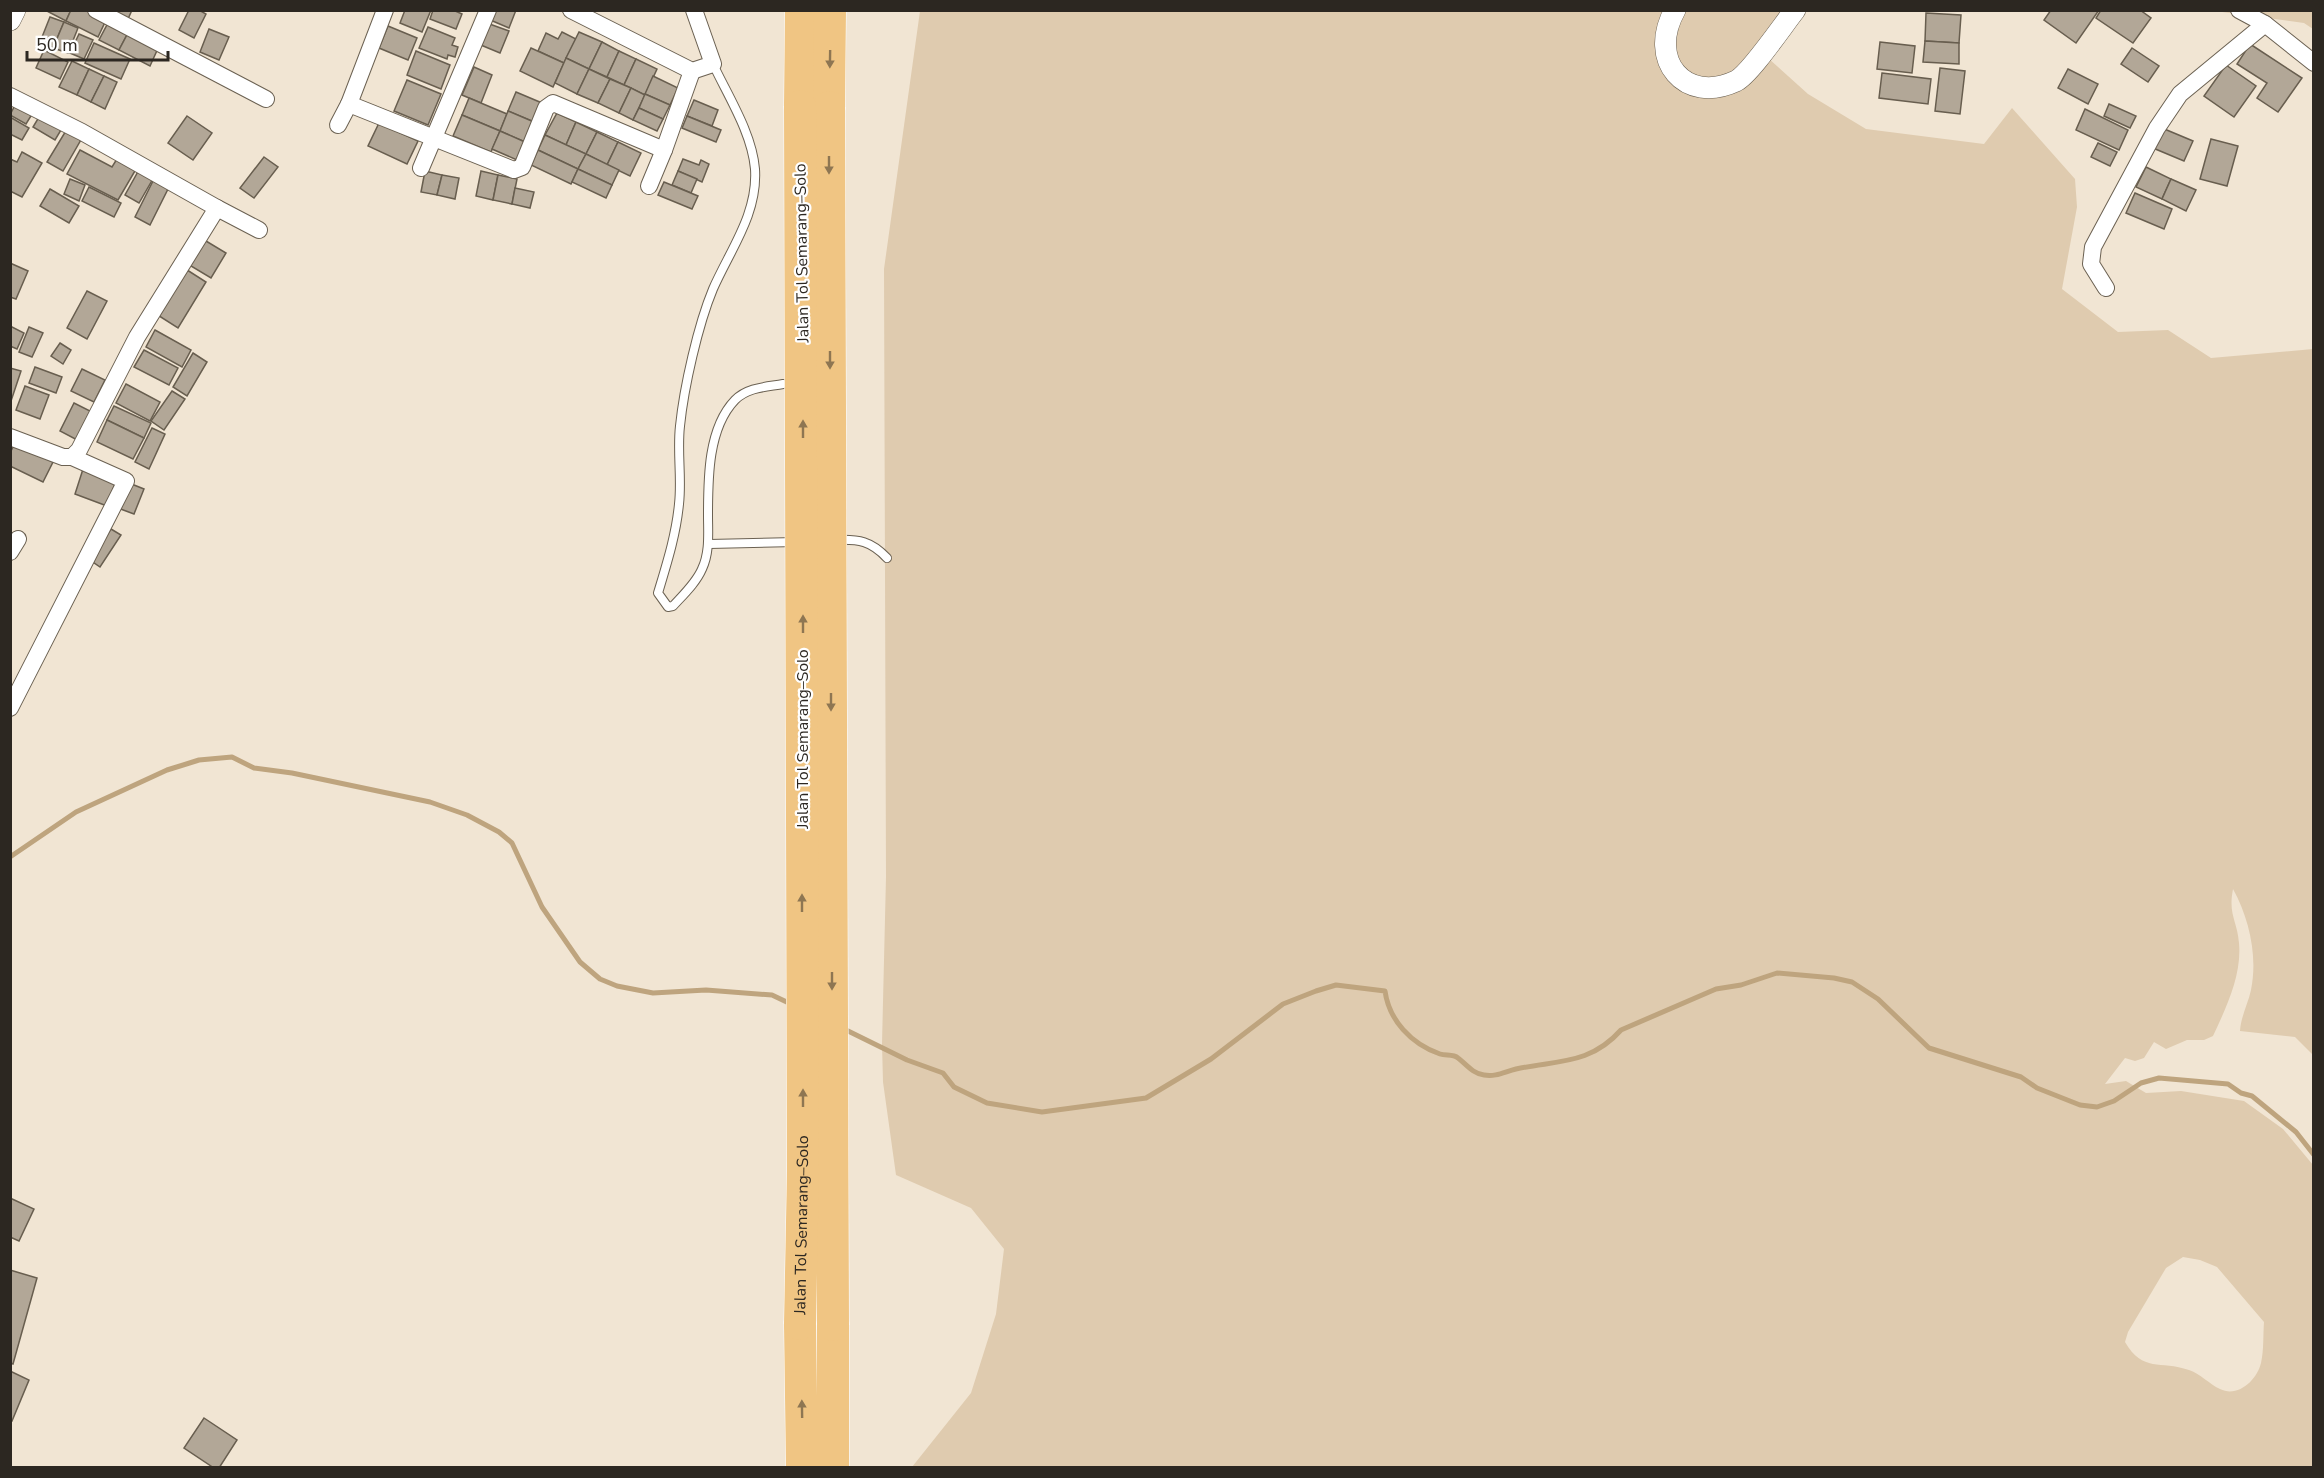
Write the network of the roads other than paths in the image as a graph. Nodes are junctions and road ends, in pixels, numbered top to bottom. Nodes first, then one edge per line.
1 (15, 10) edge
2 (96, 10) edge
3 (385, 10) edge
4 (488, 10) edge
5 (571, 10) edge
6 (694, 10) edge
7 (801, 10) edge
8 (830, 10) edge
9 (1676, 10) edge
10 (1795, 10) edge
11 (2239, 10) edge
12 (10, 20) edge
13 (2265, 24) junction
14 (2313, 63) edge
15 (713, 64) junction
16 (692, 71) junction
17 (10, 96) edge
18 (266, 99) dead end
19 (349, 104) junction
20 (815, 106) junction
21 (338, 125) dead end
22 (434, 139) junction
23 (663, 150) junction
24 (420, 168) dead end
25 (649, 186) dead end
26 (217, 208) junction
27 (259, 230) dead end
28 (2106, 288) dead end
29 (783, 384) dead end
30 (10, 437) edge
31 (72, 457) junction
32 (812, 541) dead end
33 (823, 541) dead end
34 (709, 544) junction
35 (887, 558) dead end
36 (10, 708) edge
37 (802, 1467) edge
38 (833, 1467) edge

1 - 12 street
2 - 18 street
3 - 19 street
4 - 22 street
5 - 16 street
6 - 15 street
7 - 20 highway, Jalan Tol Semarang–Solo
8 -> 20 highway, Jalan Tol Semarang–Solo
9 - 10 street
11 - 13 street
13 - 14 street
13 - 28 street
15 - 16 street
15 - 34 lane
16 - 23 street
17 - 26 street
19 - 21 street
19 - 22 street
37 -> 20 highway, Jalan Tol Semarang–Solo, bridge
20 -> 38 highway, Jalan Tol Semarang–Solo, bridge
22 - 23 street
22 - 24 street
23 - 25 street
26 - 27 street
26 - 31 street
29 - 34 lane
30 - 31 street
31 - 36 street
32 - 34 lane
33 - 35 lane

